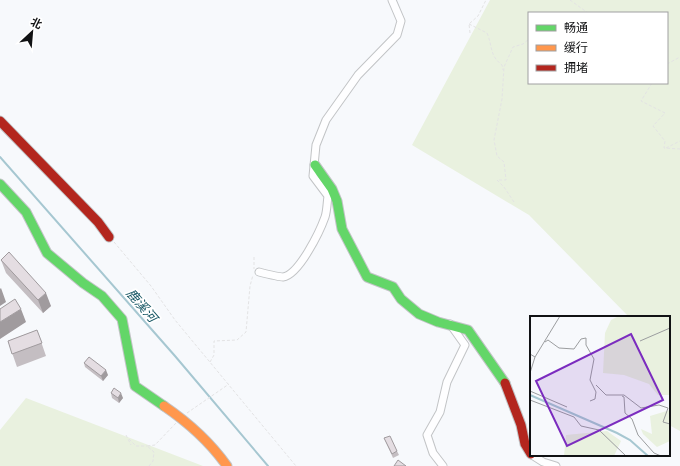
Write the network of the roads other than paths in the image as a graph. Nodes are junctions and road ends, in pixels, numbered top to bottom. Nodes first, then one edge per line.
1 (392, 0) edge
2 (0, 121) edge
3 (316, 165) junction
4 (0, 184) edge
5 (109, 237) road end
6 (256, 273) road end
7 (450, 323) junction
8 (530, 452) edge
9 (534, 456) edge
10 (227, 466) edge
11 (443, 466) edge
12 (556, 466) edge

1 - 3 street
2 - 5 street
3 - 6 street
3 - 7 street
4 - 10 street
7 - 8 street
7 - 11 street
9 - 12 street

